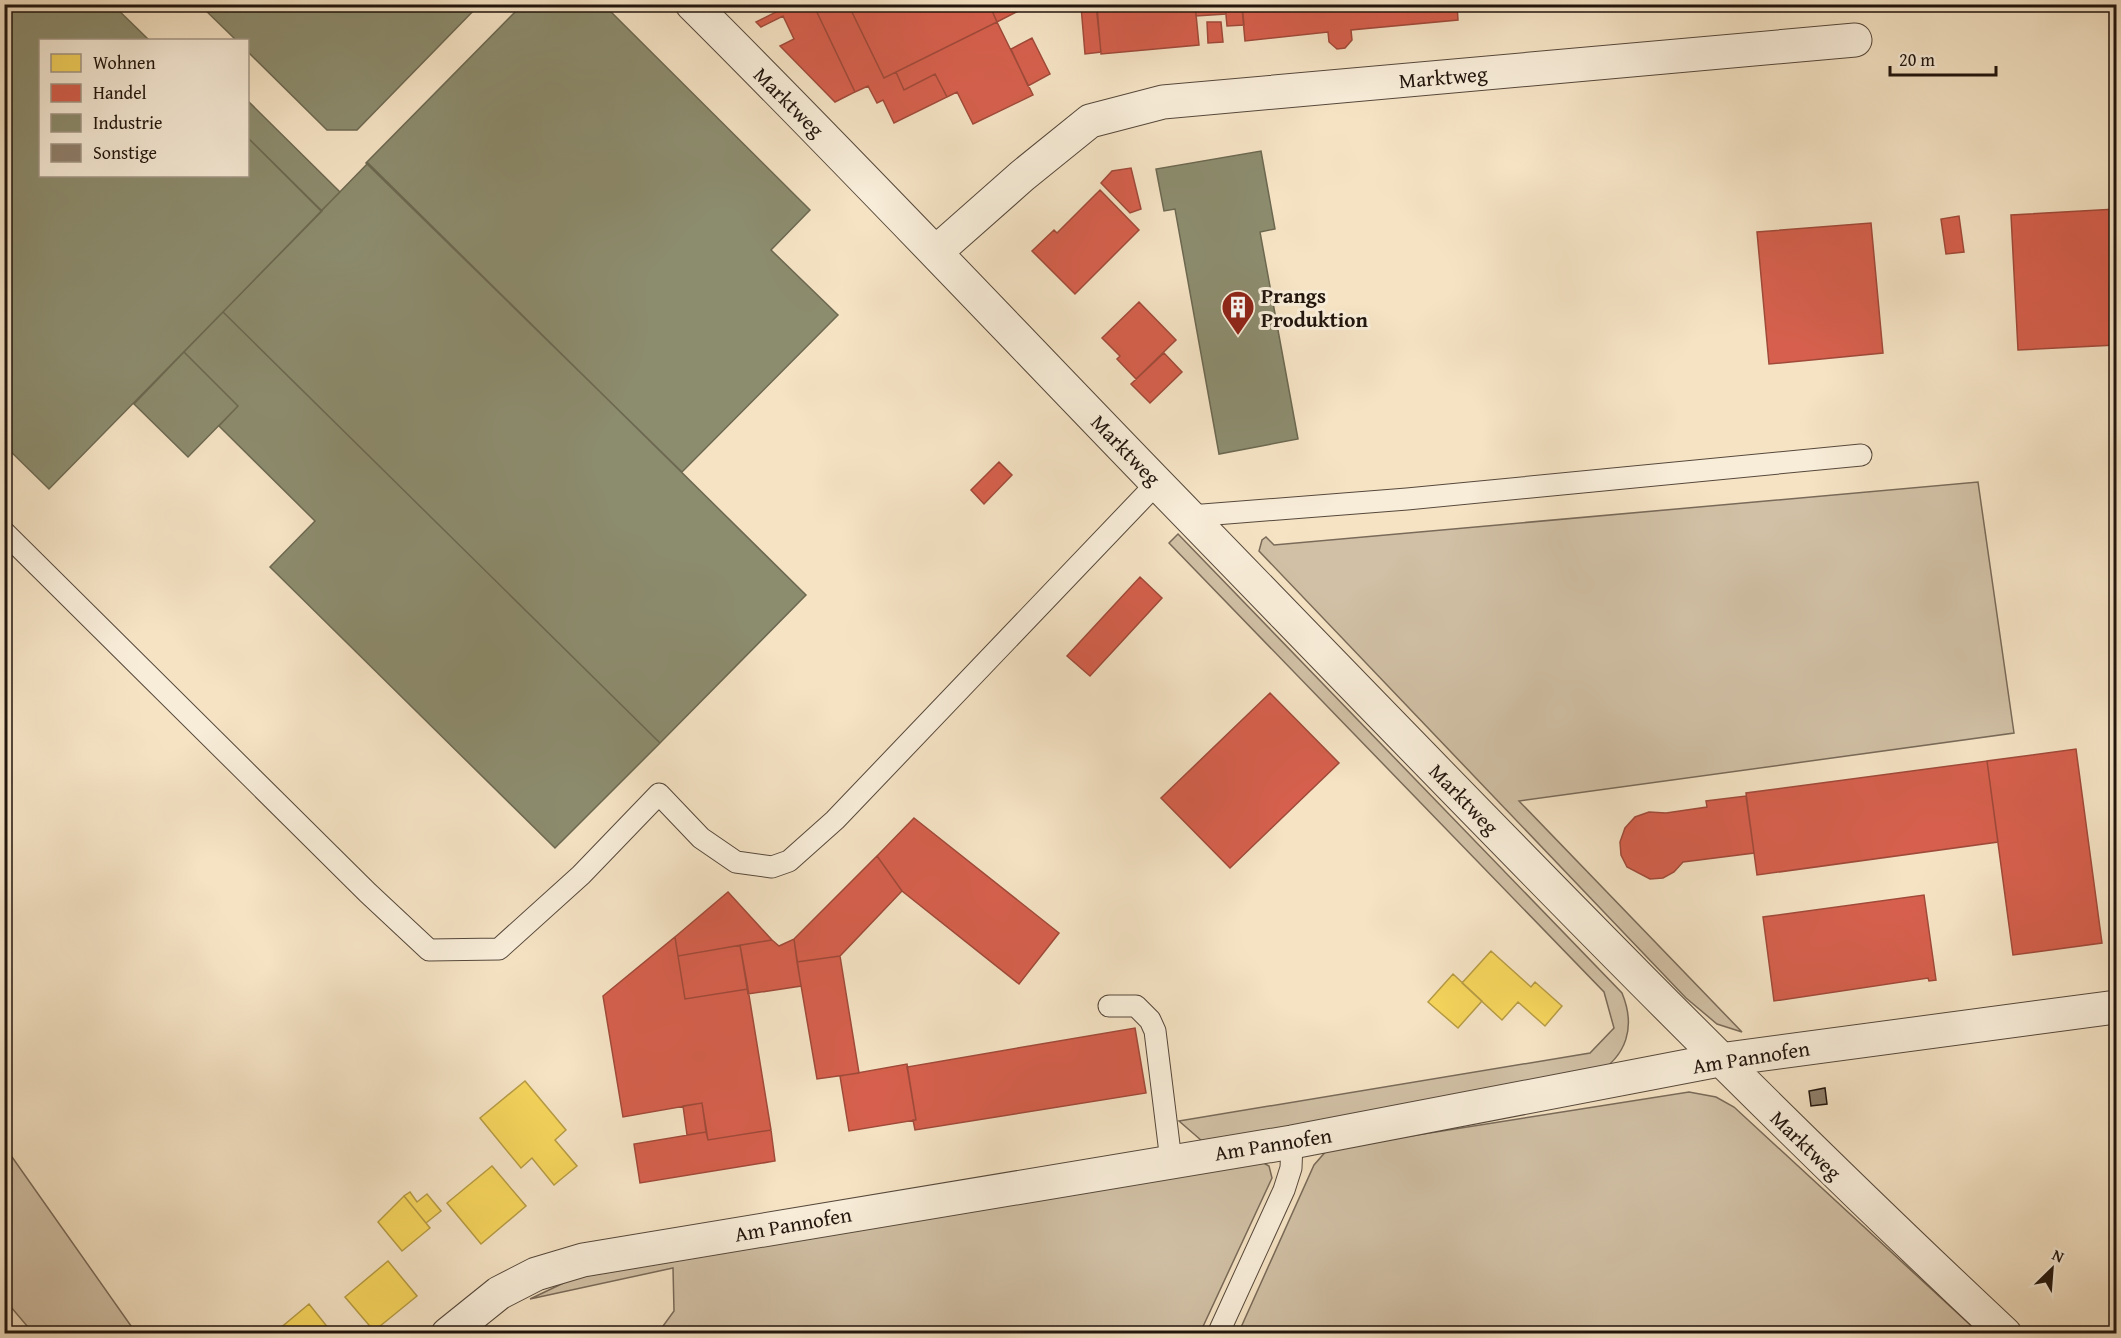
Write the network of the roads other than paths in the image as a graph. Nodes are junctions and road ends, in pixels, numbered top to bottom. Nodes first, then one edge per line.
1 (692, 4) edge
2 (1855, 40) dead end
3 (936, 252) junction
4 (1861, 455) dead end
5 (1157, 483) junction
6 (1190, 516) junction
7 (4, 532) edge
8 (1109, 1006) dead end
9 (2116, 1007) edge
10 (1719, 1060) junction
11 (1292, 1142) junction
12 (1171, 1161) junction
13 (448, 1334) edge
14 (1218, 1334) edge
15 (2005, 1334) edge

1 - 3 street, Marktweg
2 - 3 street, Marktweg
3 - 5 street, Marktweg
4 - 6 lane
5 - 6 street, Marktweg
5 - 7 lane
6 - 10 street, Marktweg
8 - 12 lane
9 - 10 street, Am Pannofen
10 - 11 street, Am Pannofen
10 - 15 street, Marktweg
11 - 12 street, Am Pannofen
11 - 14 lane
12 - 13 street, Am Pannofen

